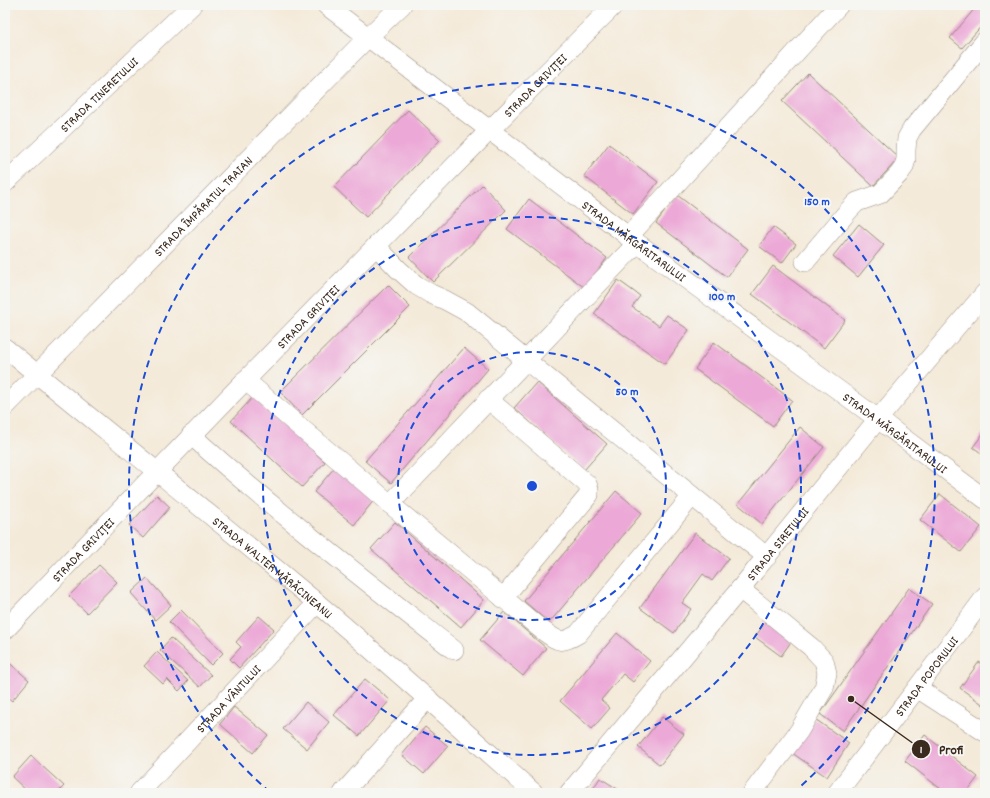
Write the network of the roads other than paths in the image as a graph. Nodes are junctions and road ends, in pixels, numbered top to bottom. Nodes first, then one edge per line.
1 (192, 5) edge
2 (326, 5) edge
3 (402, 5) edge
4 (614, 5) edge
5 (839, 5) edge
6 (368, 37) junction
7 (985, 41) edge
8 (489, 130) junction
9 (5, 183) edge
10 (633, 240) junction
11 (376, 246) junction
12 (805, 262) dead end
13 (985, 293) edge
14 (5, 348) edge
15 (526, 359) junction
16 (38, 374) junction
17 (245, 380) junction
18 (488, 399) junction
19 (5, 408) edge
20 (878, 419) junction
21 (191, 435) junction
22 (157, 471) junction
23 (692, 496) junction
24 (985, 498) edge
25 (390, 504) junction
26 (767, 557) junction
27 (740, 589) junction
28 (985, 597) edge
29 (503, 598) junction
30 (317, 603) junction
31 (5, 630) edge
32 (454, 650) dead end
33 (918, 688) junction
34 (428, 698) junction
35 (985, 732) edge
36 (139, 793) edge
37 (343, 793) edge
38 (534, 793) edge
39 (569, 793) edge
40 (752, 793) edge
41 (837, 793) edge

1 - 9 street, STRADA TINERETULUI
2 - 6 street, STRADA MĂRGĂRITARULUI
3 - 6 street, STRADA ÎMPĂRATUL TRAIAN
4 - 8 street, STRADA GRIVIȚEI
5 - 10 street
6 - 8 street, STRADA MĂRGĂRITARULUI
6 - 16 street, STRADA ÎMPĂRATUL TRAIAN
7 - 12 street
8 - 10 street, STRADA MĂRGĂRITARULUI
8 - 11 street, STRADA GRIVIȚEI
10 - 15 street
10 - 20 street, STRADA MĂRGĂRITARULUI
11 - 15 street
11 - 17 street, STRADA GRIVIȚEI
13 - 20 street, STRADA SIRETULUI
14 - 16 street, STRADA WALTER MĂRĂCINEANU
15 - 18 street
15 - 23 street
16 - 19 street, STRADA ÎMPĂRATUL TRAIAN
16 - 22 street, STRADA WALTER MĂRĂCINEANU
17 - 21 street, STRADA GRIVIȚEI
17 - 25 street
18 - 25 street
18 - 29 street
20 - 24 street, STRADA MĂRGĂRITARULUI
20 - 26 street, STRADA SIRETULUI
21 - 22 street, STRADA GRIVIȚEI
21 - 32 street
22 - 30 street, STRADA WALTER MĂRĂCINEANU
22 - 31 street, STRADA GRIVIȚEI
23 - 26 street
23 - 29 street
25 - 29 street
26 - 27 street, STRADA SIRETULUI
27 - 39 street, STRADA SIRETULUI
27 - 40 street
28 - 33 street, STRADA POPORULUI
30 - 34 street, STRADA WALTER MĂRĂCINEANU
30 - 36 street, STRADA VÂNTULUI
33 - 35 street
33 - 41 street, STRADA POPORULUI
34 - 37 street
34 - 38 street, STRADA WALTER MĂRĂCINEANU

